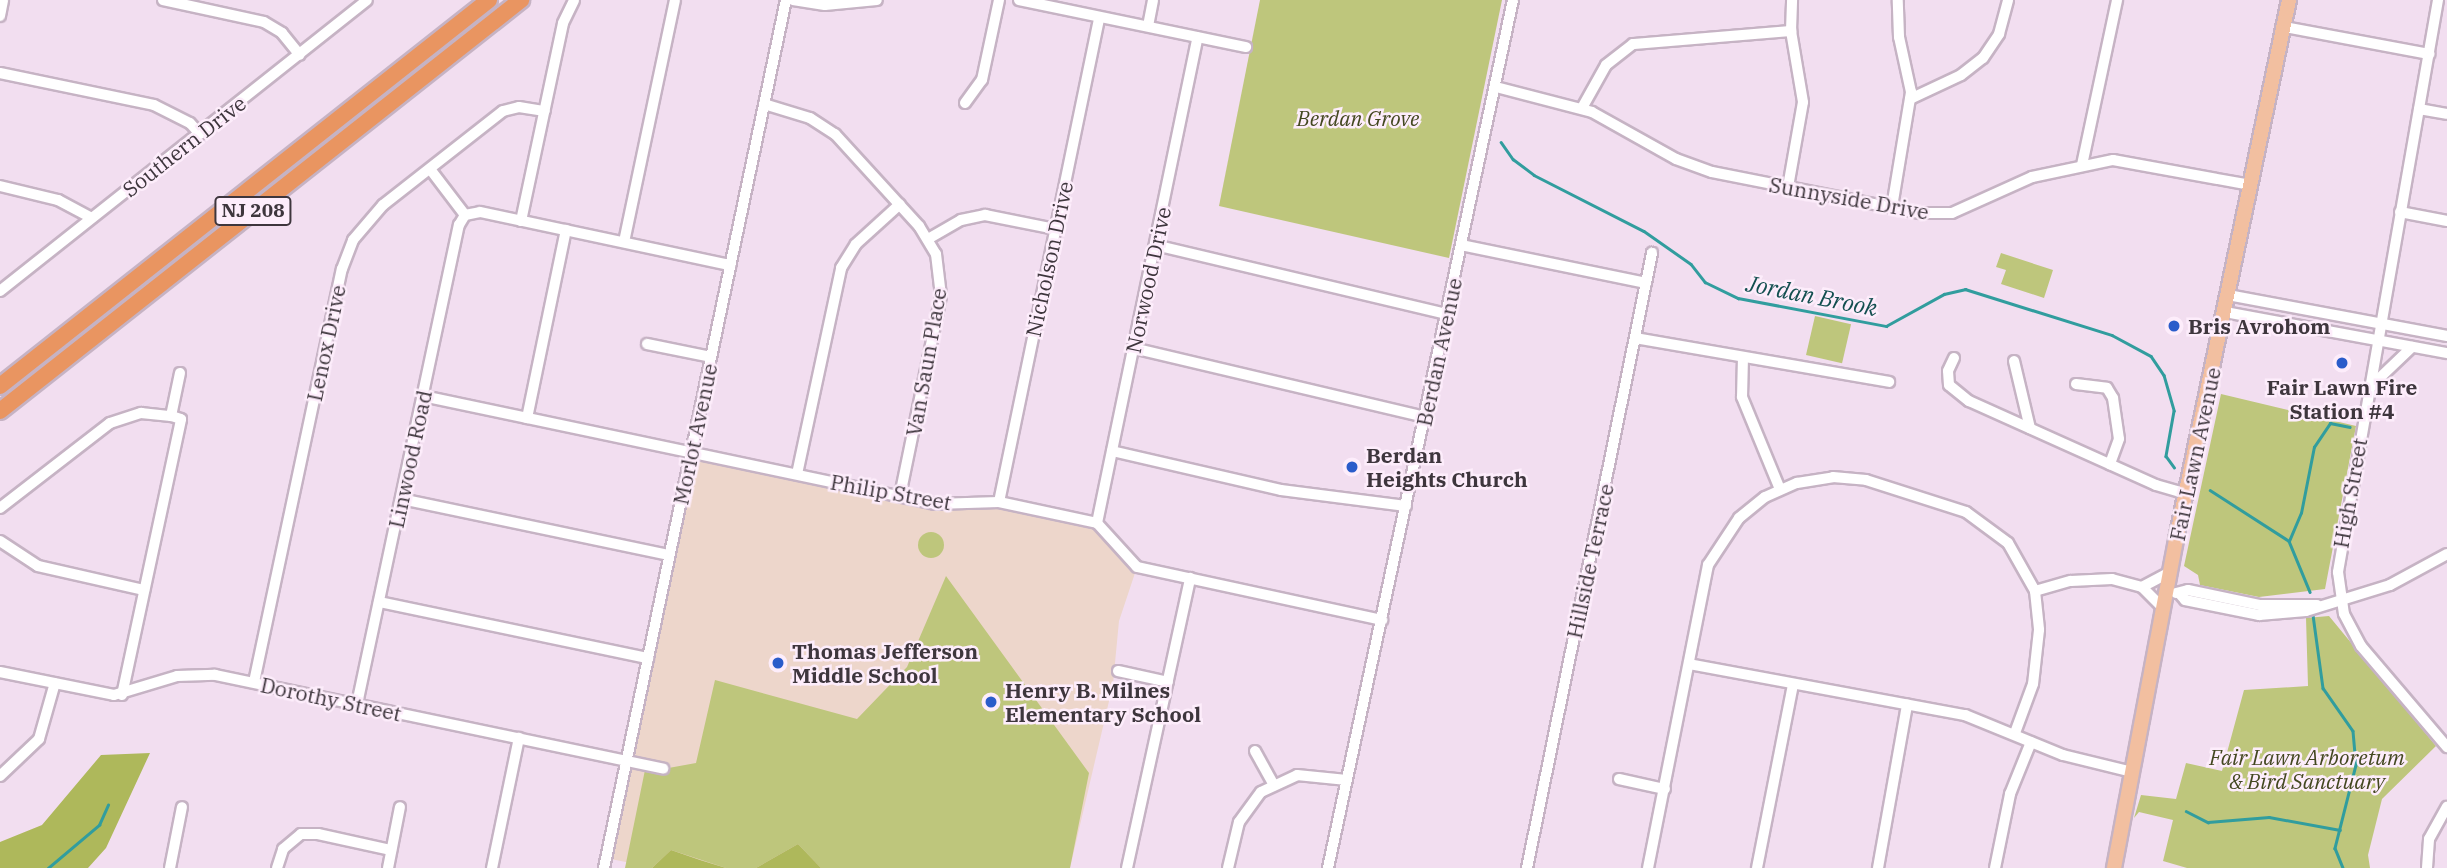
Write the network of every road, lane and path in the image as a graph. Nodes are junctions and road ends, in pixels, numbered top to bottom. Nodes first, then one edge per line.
1 (3, 0) edge
2 (163, 0) edge
3 (367, 0) edge
4 (489, 0) edge
5 (521, 0) edge
6 (574, 0) edge
7 (675, 0) edge
8 (786, 0) edge
9 (793, 0) edge
10 (877, 0) edge
11 (999, 0) edge
12 (1019, 0) edge
13 (1153, 0) edge
14 (1513, 0) edge
15 (1792, 0) edge
16 (1898, 0) edge
17 (2008, 0) edge
18 (2117, 0) edge
19 (2289, 0) edge
20 (2441, 4) edge
21 (0, 16) edge
22 (1099, 17) junction
23 (1148, 26) junction
24 (2285, 27) junction
25 (1791, 31) junction
26 (1198, 37) junction
27 (1246, 47) dead end
28 (2428, 54) junction
29 (300, 55) junction
30 (0, 73) edge
31 (1496, 87) junction
32 (1910, 99) junction
33 (965, 103) dead end
34 (764, 104) junction
35 (1581, 108) junction
36 (2418, 109) junction
37 (544, 111) junction
38 (2447, 114) edge
39 (200, 134) junction
40 (2082, 165) junction
41 (429, 169) junction
42 (2251, 185) junction
43 (0, 186) edge
44 (1788, 187) junction
45 (900, 204) junction
46 (1892, 207) junction
47 (2400, 212) junction
48 (466, 215) junction
49 (92, 218) junction
50 (521, 220) junction
51 (2447, 221) edge
52 (1055, 229) junction
53 (566, 230) junction
54 (928, 239) junction
55 (624, 242) junction
56 (1155, 245) junction
57 (1461, 245) junction
58 (1653, 253) dead end
59 (730, 265) junction
60 (1646, 283) junction
61 (0, 291) edge
62 (2228, 295) junction
63 (2225, 312) junction
64 (1447, 314) junction
65 (2380, 324) junction
66 (2447, 336) edge
67 (1635, 338) junction
68 (2377, 340) junction
69 (647, 344) dead end
70 (2412, 347) junction
71 (1133, 348) junction
72 (2447, 353) edge
73 (1743, 356) junction
74 (711, 357) junction
75 (1954, 358) dead end
76 (2014, 360) dead end
77 (180, 373) dead end
78 (1889, 382) dead end
79 (2076, 384) dead end
80 (0, 387) edge
81 (2368, 389) junction
82 (423, 396) junction
83 (0, 411) edge
84 (171, 416) junction
85 (1425, 417) junction
86 (527, 418) junction
87 (2030, 428) junction
88 (1112, 451) junction
89 (691, 452) junction
90 (2110, 464) junction
91 (797, 474) junction
92 (1780, 489) junction
93 (2187, 494) junction
94 (900, 496) junction
95 (401, 499) junction
96 (999, 502) junction
97 (1406, 506) junction
98 (0, 508) edge
99 (1097, 523) junction
100 (0, 541) edge
101 (2447, 554) edge
102 (669, 555) junction
103 (2170, 572) junction
104 (1191, 578) junction
105 (2142, 587) junction
106 (144, 590) junction
107 (2035, 591) junction
108 (2173, 592) junction
109 (2341, 600) junction
110 (379, 602) junction
111 (2163, 608) junction
112 (1382, 620) junction
113 (648, 659) junction
114 (1689, 664) junction
115 (1118, 671) dead end
116 (0, 672) edge
117 (254, 682) junction
118 (1168, 682) junction
119 (55, 684) junction
120 (1793, 684) junction
121 (122, 695) junction
122 (357, 704) junction
123 (1907, 705) junction
124 (2015, 733) junction
125 (519, 738) junction
126 (2031, 742) junction
127 (2447, 747) edge
128 (1255, 751) dead end
129 (626, 761) junction
130 (663, 769) dead end
131 (2133, 772) junction
132 (0, 776) edge
133 (1619, 779) dead end
134 (1347, 780) junction
135 (1273, 783) junction
136 (1665, 789) junction
137 (182, 807) dead end
138 (400, 807) dead end
139 (2447, 807) edge
140 (391, 850) junction
141 (170, 868) edge
142 (277, 868) edge
143 (388, 868) edge
144 (492, 868) edge
145 (604, 868) edge
146 (1127, 868) edge
147 (1228, 868) edge
148 (1328, 868) edge
149 (1527, 868) edge
150 (1648, 868) edge
151 (1758, 868) edge
152 (1878, 868) edge
153 (1995, 868) edge
154 (2114, 868) edge
155 (2427, 868) edge

1 - 21 street
2 - 29 street
3 - 29 street, Southern Drive
4 - 80 highway, NJ 208
5 - 83 highway, NJ 208
6 - 37 street
7 - 55 street
8 - 34 street, Morlot Avenue
9 - 10 street
11 - 33 street
12 - 22 street
13 - 23 street
14 - 31 street, Berdan Avenue
15 - 25 street
16 - 32 street
17 - 32 street
18 - 40 street
19 - 24 main road, Fair Lawn Avenue
20 - 28 street, High Street
22 - 23 street
22 - 52 street, Nicholson Drive
23 - 26 street
24 - 28 street
24 - 42 main road, Fair Lawn Avenue
25 - 35 street
25 - 44 street
26 - 27 street
26 - 56 street, Norwood Drive
28 - 36 street, High Street
29 - 39 street, Southern Drive
30 - 39 street
31 - 35 street, Sunnyside Drive
31 - 57 street, Berdan Avenue
32 - 46 street
34 - 45 street, Van Saun Place
34 - 59 street, Morlot Avenue
35 - 44 street, Sunnyside Drive
36 - 38 street
36 - 47 street, High Street
37 - 41 street, Lenox Drive
37 - 50 street
39 - 49 street, Southern Drive
40 - 42 street, Sunnyside Drive
40 - 46 street, Sunnyside Drive
41 - 48 street
41 - 117 street, Lenox Drive
42 - 62 main road, Fair Lawn Avenue
43 - 49 street
44 - 46 street, Sunnyside Drive
45 - 54 street, Van Saun Place
45 - 91 street
47 - 51 street
47 - 65 street, High Street
48 - 50 street
48 - 82 street, Linwood Road
49 - 61 street, Southern Drive
50 - 53 street
52 - 54 street
52 - 96 street, Nicholson Drive
53 - 55 street
53 - 86 street
54 - 94 street, Van Saun Place
55 - 59 street
56 - 64 street
56 - 71 street, Norwood Drive
57 - 60 street
57 - 64 street, Berdan Avenue
58 - 60 street, Hillside Terrace
59 - 74 street, Morlot Avenue
60 - 67 street, Hillside Terrace
62 - 63 main road, Fair Lawn Avenue
62 - 65 street
63 - 68 street
63 - 93 main road, Fair Lawn Avenue
64 - 85 street, Berdan Avenue
65 - 66 street
65 - 68 street, High Street
67 - 73 street
67 - 149 street, Hillside Terrace
68 - 70 street
68 - 81 street, High Street
69 - 74 street
70 - 72 street
70 - 81 street
71 - 85 street
71 - 88 street, Norwood Drive
73 - 78 street
73 - 92 street
74 - 89 street, Morlot Avenue
75 - 87 street
76 - 87 street
77 - 84 street
79 - 90 street
81 - 109 street, High Street
82 - 86 street, Philip Street
82 - 95 street, Linwood Road
84 - 98 street
84 - 106 street
85 - 97 street, Berdan Avenue
86 - 89 street, Philip Street
87 - 90 street
88 - 97 street
88 - 99 street, Norwood Drive
89 - 91 street, Philip Street
89 - 102 street, Morlot Avenue
90 - 93 street
91 - 94 street, Philip Street
92 - 107 street
92 - 114 street
93 - 103 main road, Fair Lawn Avenue
94 - 96 street, Philip Street
95 - 102 street
95 - 110 street, Linwood Road
96 - 99 street, Philip Street
97 - 112 street, Berdan Avenue
99 - 104 street
100 - 106 street
101 - 109 street
102 - 113 street, Morlot Avenue
103 - 105 street
103 - 108 main road, Fair Lawn Avenue
104 - 112 street
104 - 118 street
105 - 107 street
105 - 111 street
106 - 121 street
107 - 124 street
108 - 109 street
108 - 111 main road, Fair Lawn Avenue
109 - 127 street, High Street
110 - 113 street
110 - 122 street, Linwood Road
111 - 131 main road, Fair Lawn Avenue
112 - 134 street, Berdan Avenue
113 - 129 street, Morlot Avenue
114 - 120 street
114 - 136 street
115 - 118 street
116 - 119 street, Dorothy Street
117 - 121 street, Dorothy Street
117 - 122 street, Dorothy Street
118 - 146 street
119 - 121 street, Dorothy Street
119 - 132 street
120 - 123 street
120 - 151 street
122 - 125 street, Dorothy Street
123 - 124 street
123 - 152 street
124 - 126 street
125 - 129 street, Dorothy Street
125 - 144 street
126 - 131 street
126 - 153 street
128 - 135 street
129 - 130 street, Dorothy Street
129 - 145 street, Morlot Avenue
131 - 154 main road, Fair Lawn Avenue
133 - 136 street
134 - 135 street
134 - 148 street, Berdan Avenue
135 - 147 street
136 - 150 street
137 - 141 street
138 - 140 street
139 - 155 street
140 - 142 street
140 - 143 street

